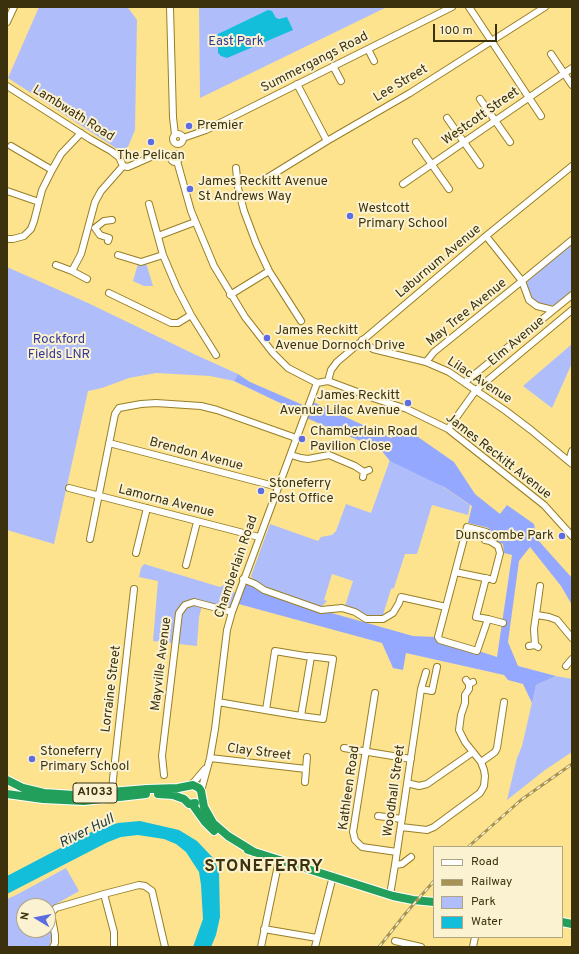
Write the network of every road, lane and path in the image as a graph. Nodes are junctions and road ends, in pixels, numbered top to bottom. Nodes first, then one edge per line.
1 (14, 7) edge
2 (170, 7) edge
3 (452, 7) edge
4 (469, 7) edge
5 (545, 7) edge
6 (7, 22) edge
7 (490, 41) junction
8 (368, 49) junction
9 (551, 54) dead end
10 (374, 61) dead end
11 (333, 66) junction
12 (572, 68) edge
13 (564, 74) junction
14 (341, 81) dead end
15 (297, 84) junction
16 (572, 85) edge
17 (7, 86) edge
18 (528, 98) junction
19 (480, 99) dead end
20 (541, 116) dead end
21 (447, 118) dead end
22 (495, 121) junction
23 (175, 132) junction
24 (81, 133) junction
25 (185, 137) junction
26 (327, 141) junction
27 (416, 142) dead end
28 (510, 142) dead end
29 (178, 143) junction
30 (463, 143) junction
31 (11, 146) dead end
32 (173, 155) junction
33 (431, 164) junction
34 (123, 166) junction
35 (480, 166) dead end
36 (572, 166) edge
37 (236, 168) dead end
38 (52, 170) junction
39 (267, 178) dead end
40 (403, 184) dead end
41 (448, 189) dead end
42 (7, 191) edge
43 (39, 202) junction
44 (149, 204) dead end
45 (112, 220) dead end
46 (195, 222) junction
47 (88, 226) junction
48 (98, 229) junction
49 (158, 236) junction
50 (486, 236) junction
51 (7, 239) edge
52 (572, 240) edge
53 (108, 241) dead end
54 (121, 254) dead end
55 (163, 255) junction
56 (56, 265) dead end
57 (72, 271) junction
58 (269, 271) junction
59 (87, 279) dead end
60 (522, 282) junction
61 (113, 294) dead end
62 (230, 295) junction
63 (572, 295) edge
64 (553, 310) junction
65 (572, 310) edge
66 (191, 315) junction
67 (298, 319) dead end
68 (362, 340) junction
69 (213, 354) dead end
70 (426, 362) junction
71 (328, 381) junction
72 (465, 382) junction
73 (317, 383) junction
74 (476, 390) junction
75 (448, 429) junction
76 (296, 438) junction
77 (109, 443) junction
78 (572, 451) edge
79 (290, 455) junction
80 (571, 463) edge
81 (365, 473) dead end
82 (278, 487) junction
83 (69, 488) dead end
84 (98, 496) junction
85 (147, 508) junction
86 (197, 522) junction
87 (572, 536) edge
88 (258, 537) junction
89 (90, 540) dead end
90 (136, 553) dead end
91 (186, 565) dead end
92 (455, 572) junction
93 (486, 578) junction
94 (244, 579) junction
95 (541, 585) dead end
96 (134, 589) dead end
97 (446, 607) junction
98 (232, 612) junction
99 (536, 615) junction
100 (488, 619) junction
101 (503, 623) dead end
102 (572, 625) edge
103 (566, 630) junction
104 (572, 638) edge
105 (534, 646) dead end
106 (309, 656) junction
107 (572, 658) edge
108 (437, 667) dead end
109 (566, 667) dead end
110 (426, 672) dead end
111 (469, 682) dead end
112 (421, 689) junction
113 (375, 693) dead end
114 (504, 701) dead end
115 (218, 702) junction
116 (266, 710) junction
117 (301, 716) junction
118 (344, 748) dead end
119 (365, 751) junction
120 (473, 752) junction
121 (307, 757) dead end
122 (210, 758) junction
123 (411, 759) junction
124 (481, 762) junction
125 (206, 766) junction
126 (306, 770) junction
127 (164, 775) dead end
128 (7, 780) edge
129 (305, 782) dead end
130 (407, 783) junction
131 (188, 786) junction
132 (112, 792) junction
133 (201, 793) junction
134 (7, 794) edge
135 (184, 799) junction
136 (192, 804) junction
137 (378, 816) dead end
138 (402, 819) junction
139 (401, 827) junction
140 (254, 852) junction
141 (397, 852) junction
142 (411, 857) dead end
143 (279, 860) junction
144 (395, 865) junction
145 (333, 876) junction
146 (104, 894) junction
147 (390, 895) junction
148 (433, 902) edge
149 (264, 929) junction
150 (317, 938) junction
151 (395, 941) dead end
152 (53, 947) edge
153 (114, 947) edge
154 (165, 947) edge
155 (261, 947) edge
156 (315, 947) edge
157 (421, 947) edge

1 - 6 street
2 - 23 street
3 - 8 street, Summergangs Road
4 - 7 street
5 - 7 street, Lee Street
7 - 18 street
7 - 26 street, Lee Street
8 - 10 street
8 - 11 street, Summergangs Road
9 - 13 street
11 - 14 street
11 - 15 street, Summergangs Road
12 - 13 street, Westcott Street
13 - 16 street
13 - 18 street, Westcott Street
15 - 25 street, Summergangs Road
15 - 26 street
17 - 24 street, Lambwath Road
18 - 20 street
18 - 22 street, Westcott Street
19 - 22 street
21 - 30 street
22 - 28 street
22 - 30 street, Westcott Street
23 - 25 street
23 - 29 street
24 - 34 street, Lambwath Road
24 - 38 street
25 - 29 street
26 - 39 street, Lee Street
27 - 33 street
29 - 32 street
30 - 33 street, Westcott Street
30 - 35 street
31 - 38 street
32 - 34 street
32 - 46 street
33 - 40 street, Westcott Street
33 - 41 street
34 - 47 street
36 - 50 street, Laburnum Avenue
37 - 58 street
38 - 43 street
42 - 43 street
43 - 51 street
44 - 49 street
45 - 48 street
46 - 49 street
46 - 62 street
47 - 48 street
47 - 57 street
48 - 53 street
49 - 55 street
50 - 60 street
50 - 68 street, Laburnum Avenue
52 - 60 street, May Tree Avenue
54 - 55 street
55 - 66 street
56 - 57 street
57 - 59 street
58 - 62 street
58 - 67 street
60 - 64 street
60 - 70 street, May Tree Avenue
61 - 66 street
62 - 73 street
63 - 64 street, Elm Avenue
64 - 72 street, Elm Avenue
65 - 74 street, Elm Avenue
66 - 69 street
68 - 70 street, Lilac Avenue
68 - 71 street, Laburnum Avenue
70 - 72 street, Lilac Avenue
71 - 73 street
71 - 75 street, James Reckitt Avenue
72 - 74 street, Lilac Avenue
73 - 76 street, Chamberlain Road
74 - 75 street, Elm Avenue
74 - 80 street, Lilac Avenue
75 - 87 street, James Reckitt Avenue
76 - 77 street
76 - 79 street, Chamberlain Road
77 - 82 street, Brendon Avenue
77 - 84 street
78 - 80 street
79 - 81 street
79 - 82 street, Chamberlain Road
82 - 88 street, Chamberlain Road
83 - 84 street, Lamorna Avenue
84 - 85 street, Lamorna Avenue
84 - 89 street
85 - 86 street, Lamorna Avenue
85 - 90 street
86 - 88 street, Lamorna Avenue
86 - 91 street
88 - 94 street, Chamberlain Road
92 - 93 street
92 - 93 street
92 - 97 street
93 - 100 street
94 - 97 street
94 - 98 street, Chamberlain Road
95 - 99 street
96 - 132 street, Lorraine Street
97 - 100 street
98 - 115 street, Chamberlain Road
98 - 127 street, Mayville Avenue
99 - 103 street
99 - 105 street
100 - 101 street
102 - 103 street
103 - 104 street
106 - 116 street
106 - 117 street
106 - 117 street
107 - 109 street
108 - 112 street
110 - 112 street, Woodhall Street
111 - 120 street
112 - 123 street, Woodhall Street
113 - 119 street, Kathleen Road
114 - 124 street
115 - 116 street
115 - 122 street, Chamberlain Road
116 - 117 street
118 - 119 street
119 - 123 street
119 - 141 street, Kathleen Road
120 - 124 street
120 - 130 street
121 - 126 street, Clay Street
122 - 125 street, Chamberlain Road
122 - 126 street, Clay Street
123 - 130 street, Woodhall Street
124 - 139 street
125 - 131 street, Chamberlain Road
125 - 133 street, Chamberlain Road
126 - 129 street, Clay Street
128 - 132 highway, A1033
130 - 138 street, Woodhall Street
131 - 132 highway, A1033
131 - 133 highway
131 - 135 highway
133 - 136 highway
133 - 140 highway
134 - 135 highway, A1033
135 - 136 highway
136 - 140 highway
137 - 138 street
138 - 139 street, Woodhall Street
139 - 141 street, Woodhall Street
140 - 143 highway
141 - 144 street, Woodhall Street
142 - 144 street
143 - 145 highway
143 - 149 street
144 - 147 street, Woodhall Street
145 - 147 highway
145 - 150 street
146 - 152 street
146 - 153 street
146 - 154 street
147 - 148 highway
149 - 150 street
149 - 155 street
150 - 156 street
151 - 157 street

